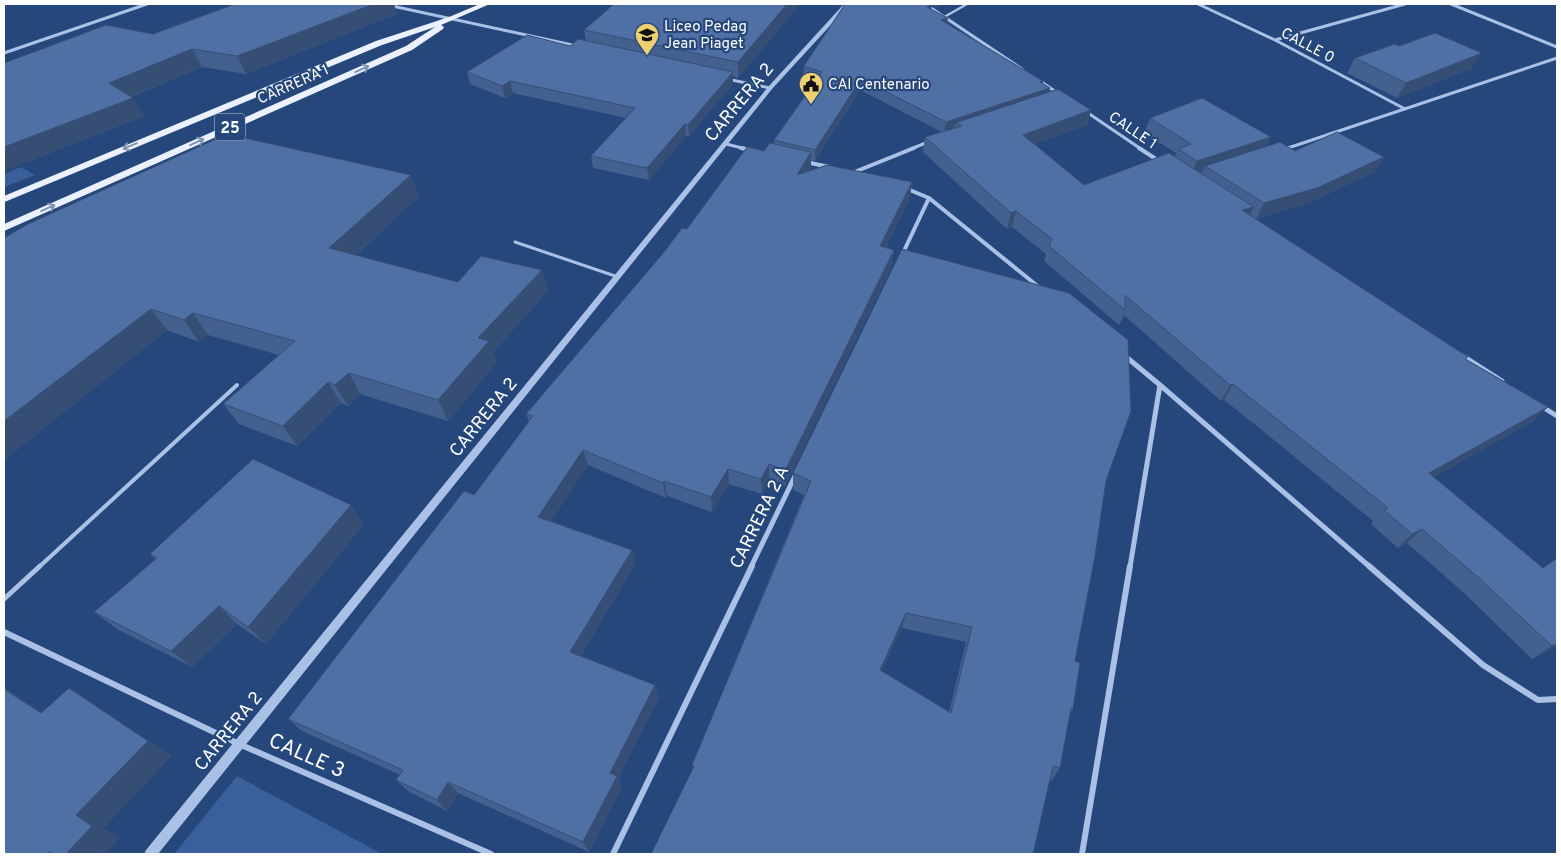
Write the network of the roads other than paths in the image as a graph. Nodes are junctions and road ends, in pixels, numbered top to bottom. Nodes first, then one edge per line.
1 (147, 4) edge
2 (383, 4) edge
3 (486, 4) edge
4 (847, 4) edge
5 (925, 4) edge
6 (967, 4) edge
7 (1198, 4) edge
8 (1405, 4) edge
9 (1451, 4) edge
10 (946, 16) junction
11 (452, 19) junction
12 (1275, 40) junction
13 (578, 46) edge
14 (1557, 47) edge
15 (4, 53) edge
16 (1557, 58) edge
17 (1024, 70) edge
18 (1032, 76) edge
19 (722, 78) edge
20 (770, 88) junction
21 (1054, 100) edge
22 (1079, 107) edge
23 (1405, 109) junction
24 (932, 141) edge
25 (726, 144) junction
26 (755, 150) edge
27 (1283, 150) edge
28 (804, 162) edge
29 (1165, 165) edge
30 (833, 168) edge
31 (842, 170) edge
32 (852, 173) junction
33 (861, 175) edge
34 (903, 187) edge
35 (929, 198) junction
36 (4, 199) edge
37 (4, 228) edge
38 (515, 242) dead end
39 (899, 261) edge
40 (618, 277) junction
41 (1045, 291) edge
42 (1457, 352) edge
43 (1122, 353) edge
44 (1507, 384) edge
45 (237, 385) dead end
46 (1160, 385) junction
47 (1532, 400) edge
48 (1557, 416) edge
49 (800, 468) edge
50 (4, 599) edge
51 (4, 632) edge
52 (1557, 699) edge
53 (239, 744) junction
54 (150, 854) edge
55 (490, 854) edge
56 (613, 854) edge
57 (1082, 854) edge

1 - 15 street
2 - 11 street
3 - 11 main road, CARRERA 1 / 25
4 - 20 street, CARRERA 2
5 - 10 street
6 - 10 lane
7 - 12 street, CALLE 0
8 - 12 street
9 - 14 street
10 - 17 street
11 - 13 street
11 -> 36 main road, CARRERA 1 / 25
37 -> 11 main road, CARRERA 1 / 25
12 - 23 street, CALLE 0
16 - 23 street
18 - 21 street
19 - 20 street
20 - 25 street, CARRERA 2
22 - 29 street, CALLE 1
23 - 27 street
24 - 32 street
25 - 26 street
25 - 40 street, CARRERA 2
28 - 30 street
31 - 32 street
32 - 33 street
34 - 35 street
35 - 39 street
35 - 41 street
38 - 40 lane
40 - 53 street, CARRERA 2
42 - 44 street
43 - 46 street
45 - 50 lane
46 - 52 street
46 - 57 street
47 - 48 street
49 - 56 street, CARRERA 2 A
51 - 53 street, CALLE 3
53 - 54 street, CARRERA 2
53 - 55 street, CALLE 3

